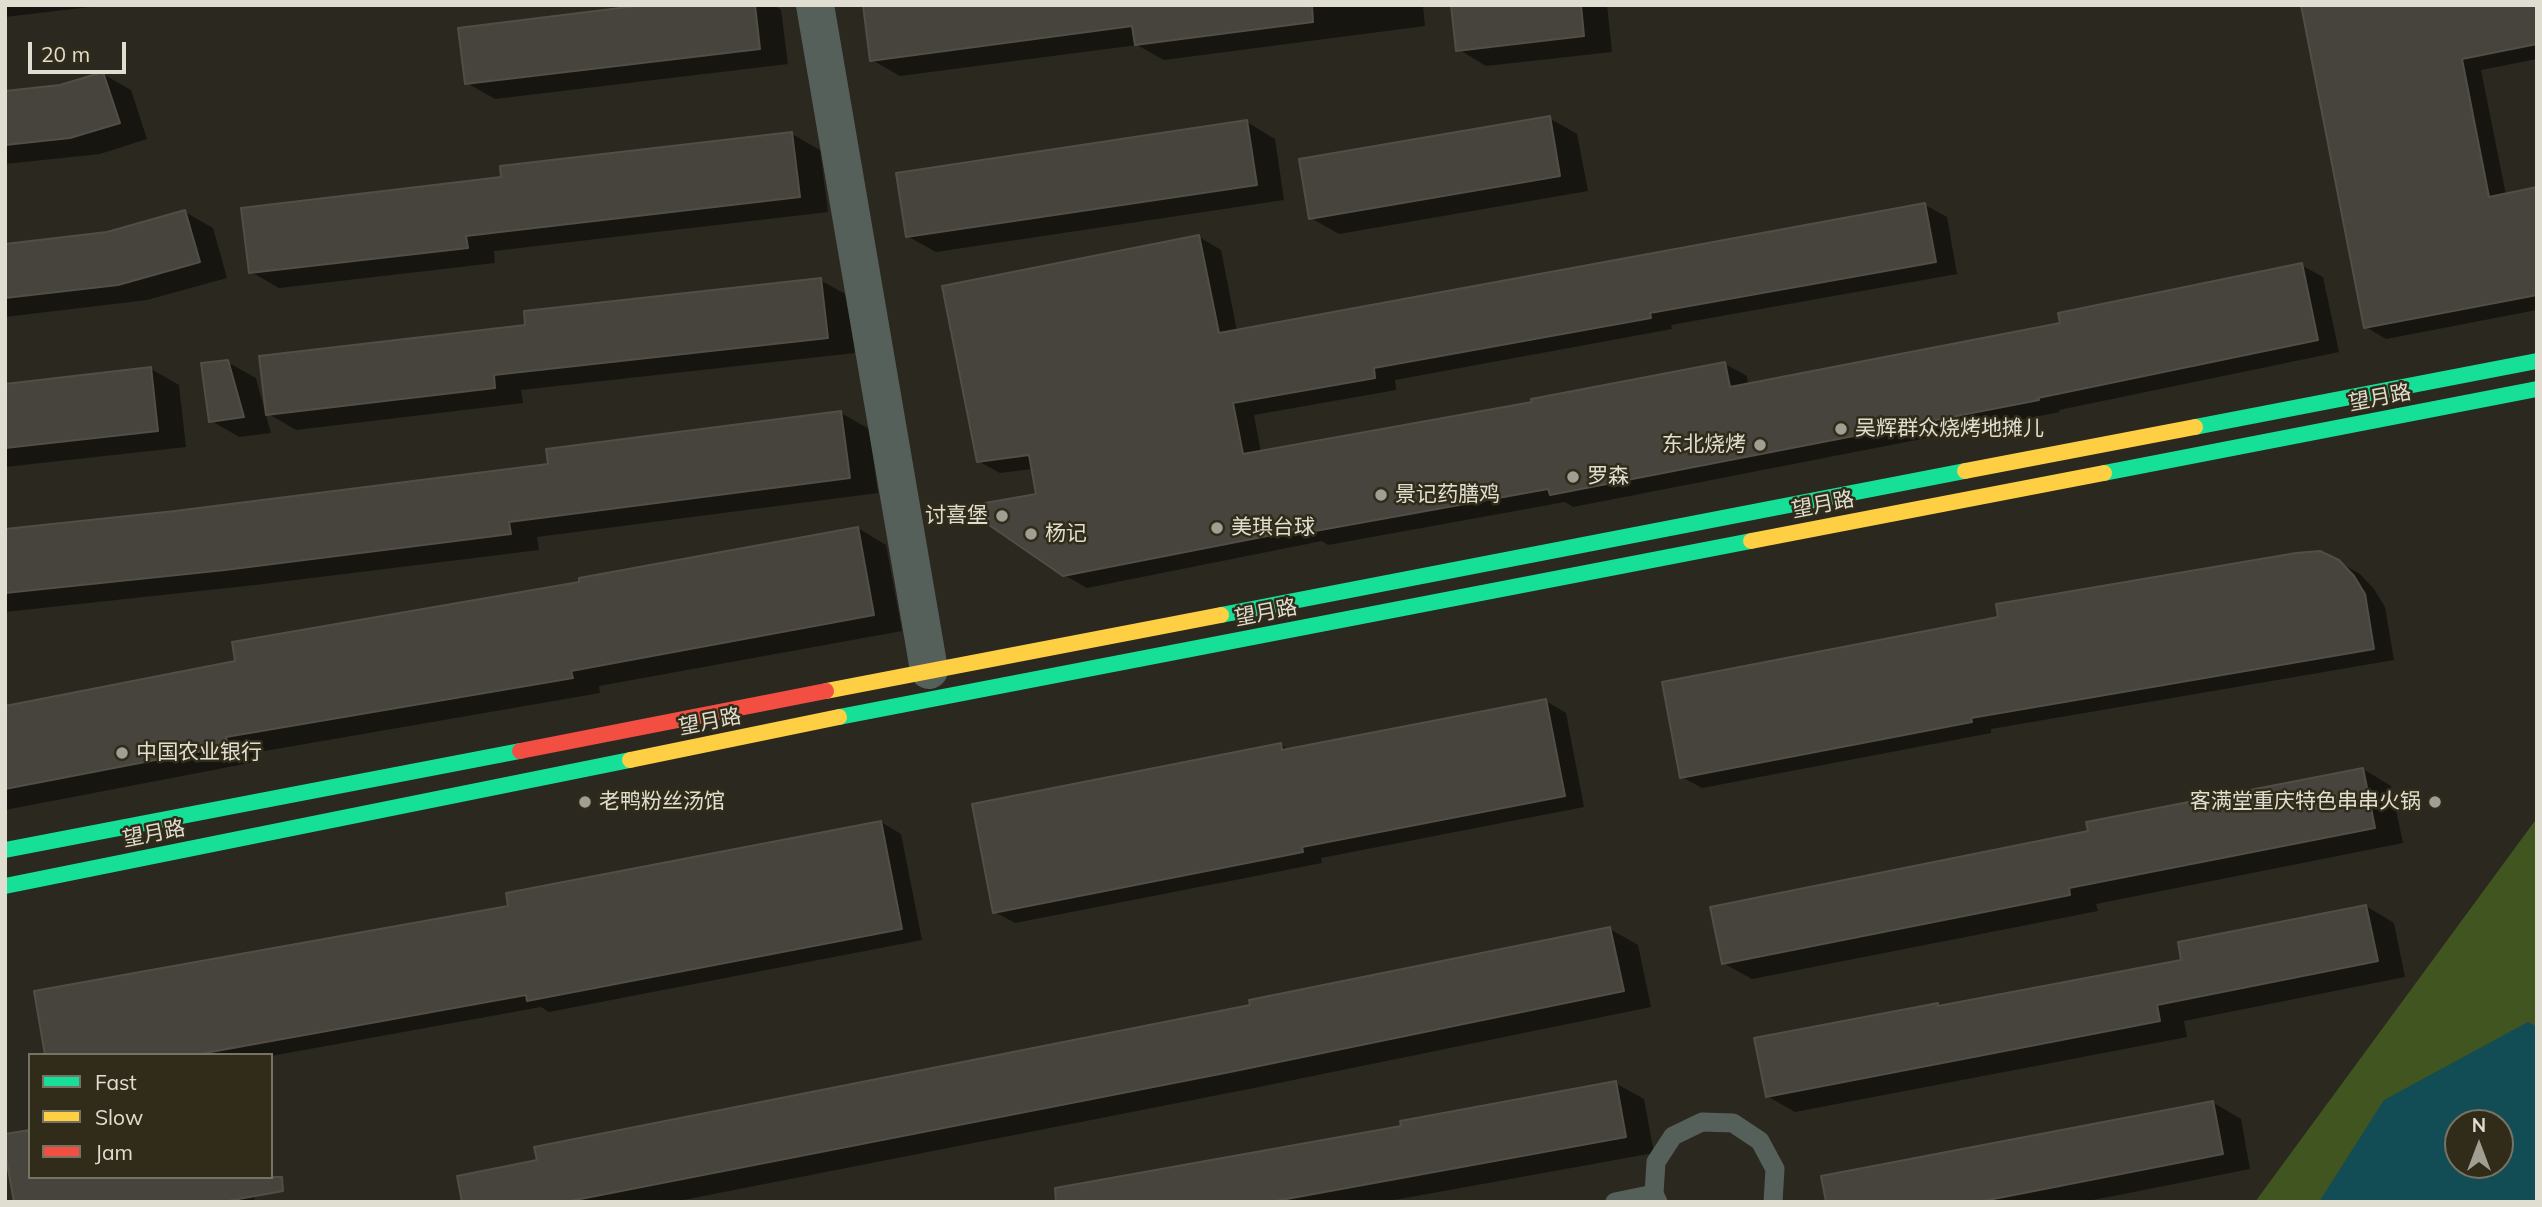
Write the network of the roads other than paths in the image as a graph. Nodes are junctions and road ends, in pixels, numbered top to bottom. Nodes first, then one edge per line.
1 (815, 5) edge
2 (2537, 361) edge
3 (2537, 389) edge
4 (929, 670) junction
5 (5, 850) edge
6 (5, 886) edge
7 (1656, 1198) edge
8 (1615, 1202) edge
9 (1773, 1202) edge

1 - 4 street
2 - 4 street, 望月路
3 - 6 street, 望月路
4 - 5 street, 望月路
7 - 8 lane
7 - 9 lane

